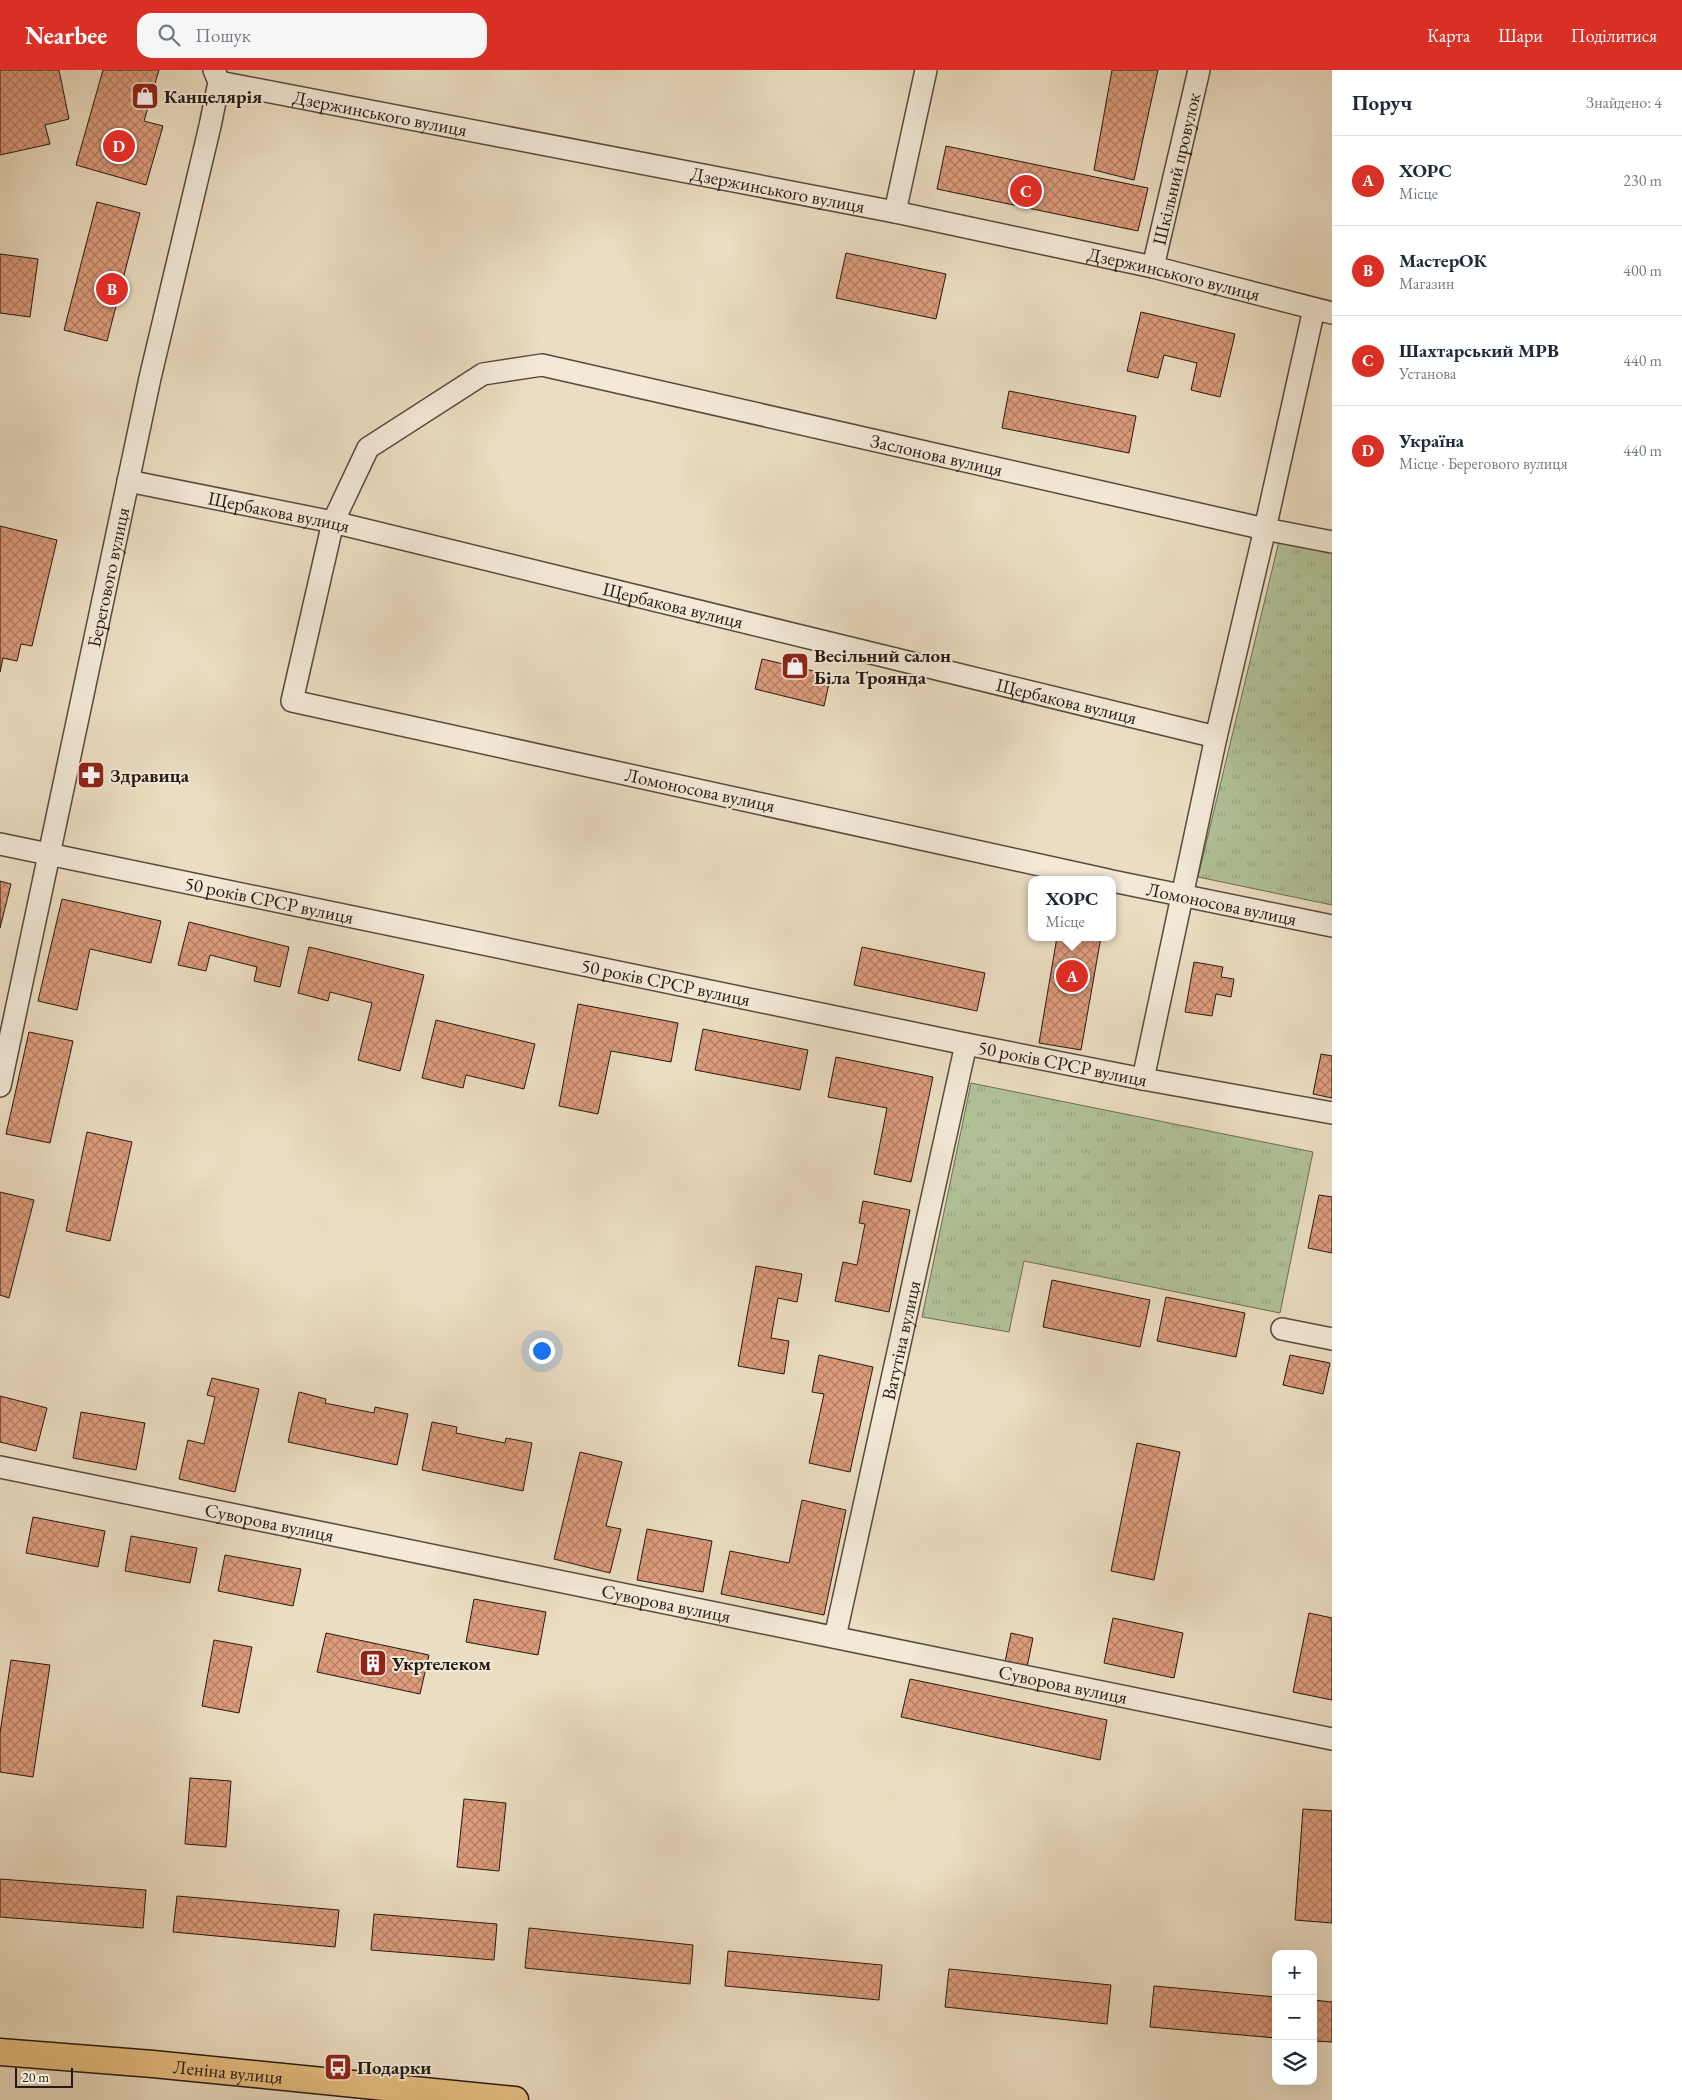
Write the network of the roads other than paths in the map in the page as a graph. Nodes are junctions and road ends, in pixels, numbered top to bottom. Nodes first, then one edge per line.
1 (926, 70) edge
2 (1199, 70) edge
3 (217, 76) edge
4 (894, 212) junction
5 (1153, 267) junction
6 (1323, 311) edge
7 (128, 481) junction
8 (333, 522) junction
9 (1265, 529) junction
10 (1332, 542) edge
11 (1216, 737) junction
12 (0, 844) edge
13 (49, 854) junction
14 (1092, 876) edge
15 (1116, 881) edge
16 (1181, 896) junction
17 (1332, 926) edge
18 (966, 1044) junction
19 (1142, 1079) junction
20 (0, 1086) edge
21 (1332, 1112) edge
22 (1282, 1329) dead end
23 (1332, 1339) edge
24 (0, 1467) edge
25 (835, 1637) junction
26 (1332, 1739) edge
27 (0, 2052) edge
28 (515, 2100) edge

1 - 4 street
2 - 5 street, Шкільний провулок
3 - 4 street, Дзержинського вулиця
3 - 7 street, Берегового вулиця
4 - 5 street, Дзержинського вулиця
5 - 6 street, Дзержинського вулиця
6 - 9 street
7 - 8 street, Щербакова вулиця
7 - 13 street, Берегового вулиця
8 - 9 street, Заслонова вулиця
8 - 11 street, Щербакова вулиця
8 - 14 street, Ломоносова вулиця
9 - 10 street, Заслонова вулиця
9 - 11 street
11 - 16 street
12 - 13 street, 50 років СРСР вулиця
13 - 18 street, 50 років СРСР вулиця
13 - 20 street, Берегового вулиця
15 - 16 street, Ломоносова вулиця
16 - 17 street, Ломоносова вулиця
16 - 19 street
18 - 19 street, 50 років СРСР вулиця
18 - 25 street, Ватутіна вулиця
19 - 21 street, 50 років СРСР вулиця
22 - 23 street
24 - 25 street, Суворова вулиця
25 - 26 street, Суворова вулиця
27 - 28 main road, Леніна вулиця

